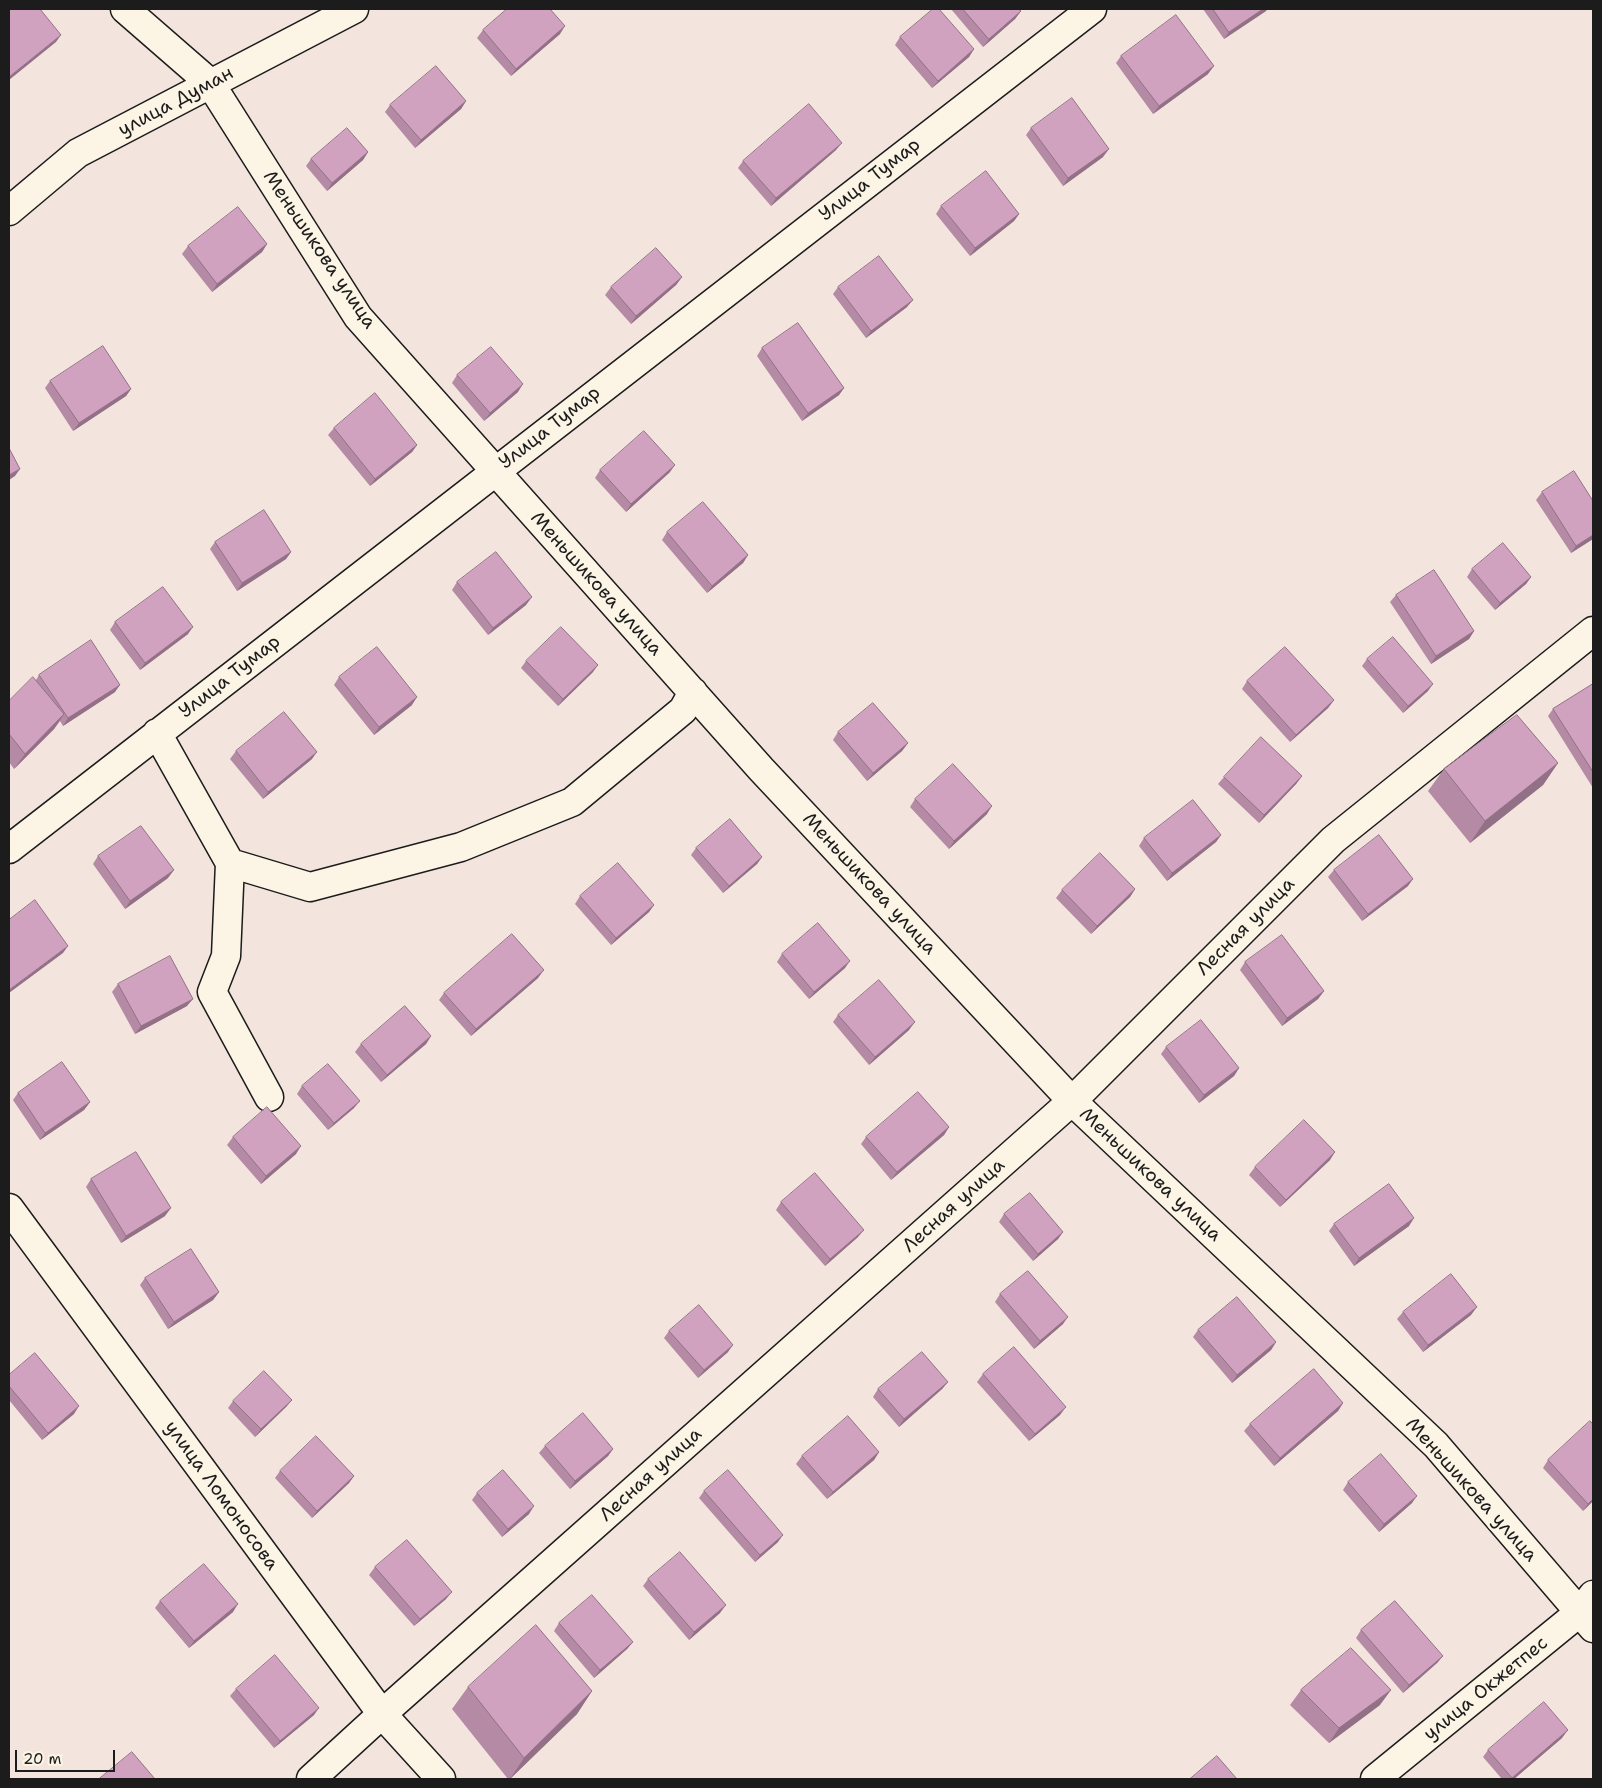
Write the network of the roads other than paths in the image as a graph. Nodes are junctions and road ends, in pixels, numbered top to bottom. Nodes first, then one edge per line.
1 (126, 9) edge
2 (354, 9) edge
3 (1092, 9) edge
4 (210, 83) junction
5 (9, 211) edge
6 (495, 471) junction
7 (1593, 631) edge
8 (693, 692) junction
9 (157, 734) junction
10 (9, 849) edge
11 (230, 864) junction
12 (269, 1097) dead end
13 (1072, 1101) junction
14 (9, 1208) edge
15 (1589, 1612) edge
16 (382, 1714) junction
17 (311, 1779) edge
18 (441, 1779) edge
19 (1376, 1779) edge

1 - 4 street, Меньшикова улица
2 - 4 street, улица Думан
3 - 6 street, Улица Тумар
4 - 5 street, улица Думан
4 - 6 street, Меньшикова улица
6 - 8 street, Меньшикова улица
6 - 9 street, Улица Тумар
7 - 13 street, Лесная улица
8 - 11 street
8 - 13 street, Меньшикова улица
9 - 10 street, Улица Тумар
9 - 11 street
11 - 12 street
13 - 15 street, Меньшикова улица
13 - 16 street, Лесная улица
14 - 16 street, улица Ломоносова
15 - 19 street, улица Окжетпес
16 - 17 street, Лесная улица
16 - 18 street, улица Ломоносова

